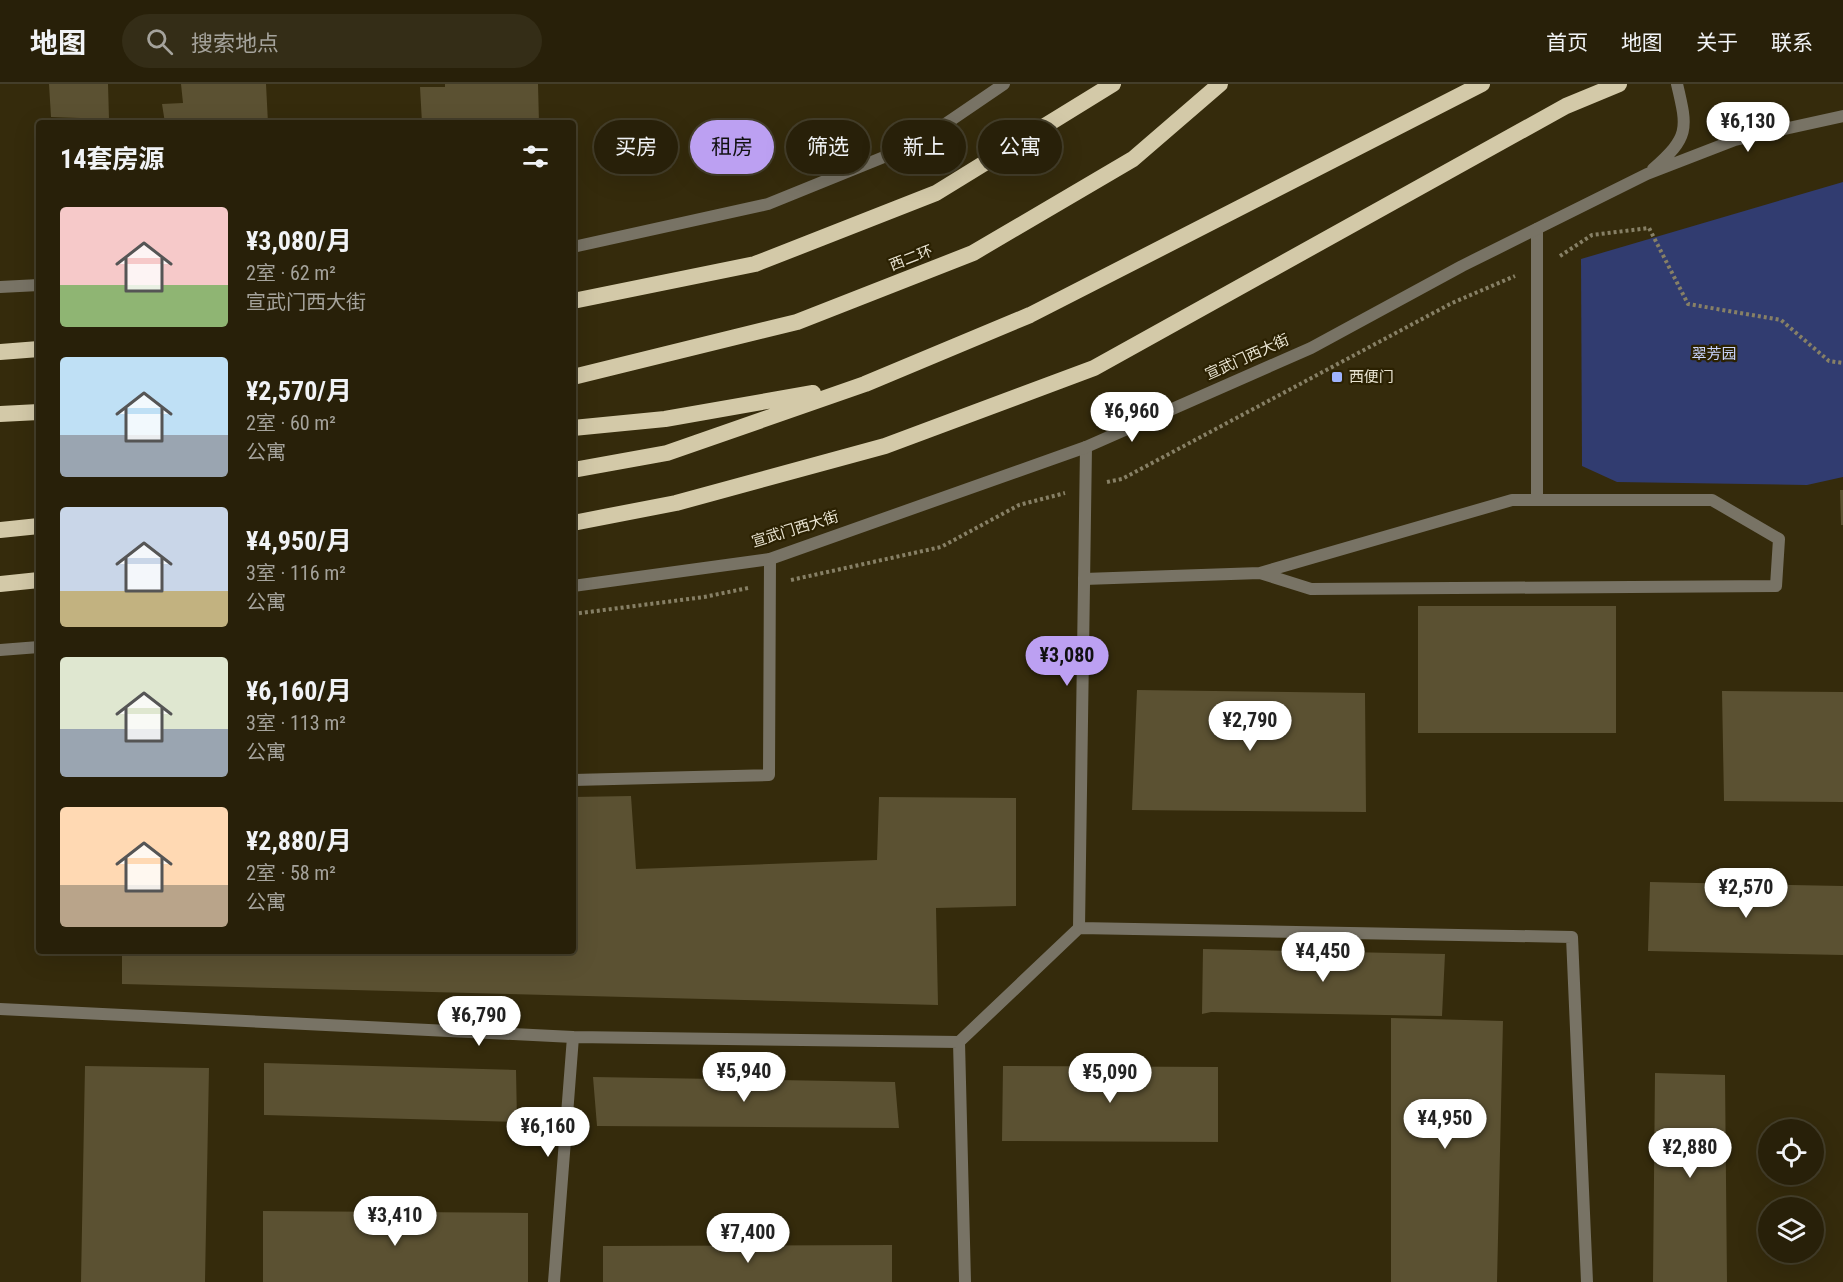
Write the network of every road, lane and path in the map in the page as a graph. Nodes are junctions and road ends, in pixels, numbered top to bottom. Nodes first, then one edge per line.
1 (1004, 84) edge
2 (1113, 84) edge
3 (1220, 84) edge
4 (1482, 84) edge
5 (1619, 84) edge
6 (1677, 84) edge
7 (1843, 116) edge
8 (1647, 174) junction
9 (1537, 229) junction
10 (576, 246) edge
11 (1537, 266) junction
12 (36, 285) edge
13 (0, 287) edge
14 (576, 301) edge
15 (36, 349) edge
16 (0, 352) edge
17 (1843, 363) edge
18 (576, 376) edge
19 (865, 384) junction
20 (36, 412) edge
21 (0, 414) edge
22 (576, 428) edge
23 (1086, 447) junction
24 (576, 469) edge
25 (1086, 488) junction
26 (1537, 500) junction
27 (576, 522) edge
28 (36, 526) edge
29 (0, 530) edge
30 (770, 559) junction
31 (1260, 573) junction
32 (36, 579) edge
33 (1084, 579) junction
34 (0, 584) edge
35 (770, 584) junction
36 (576, 586) edge
37 (576, 614) edge
38 (36, 647) edge
39 (0, 650) edge
40 (576, 780) edge
41 (1079, 928) junction
42 (0, 1009) edge
43 (573, 1037) junction
44 (959, 1042) junction
45 (554, 1282) edge
46 (965, 1282) edge
47 (1587, 1282) edge

1 - 10 street
2 - 14 highway
3 - 18 highway, 西二环
4 - 19 highway
5 - 27 highway, bridge
6 - 8 street
7 - 8 street, 宣武门西大街
8 - 9 street, 宣武门西大街
9 - 11 street
9 - 23 street, 宣武门西大街
11 - 17 path
11 - 25 path
11 - 26 street
12 - 13 street
15 - 16 highway
19 - 22 highway
19 - 24 highway
20 - 21 highway
23 - 25 street
23 - 30 street, 宣武门西大街
25 - 33 street
25 - 35 path
26 - 31 street
26 - 31 street
28 - 29 highway
30 - 35 street
30 - 36 street, 宣武门西大街
31 - 33 street
32 - 34 highway
33 - 41 street
35 - 37 path
35 - 40 street
38 - 39 street
41 - 44 street
41 - 47 street
42 - 43 street
43 - 44 street
43 - 45 street
44 - 46 street

